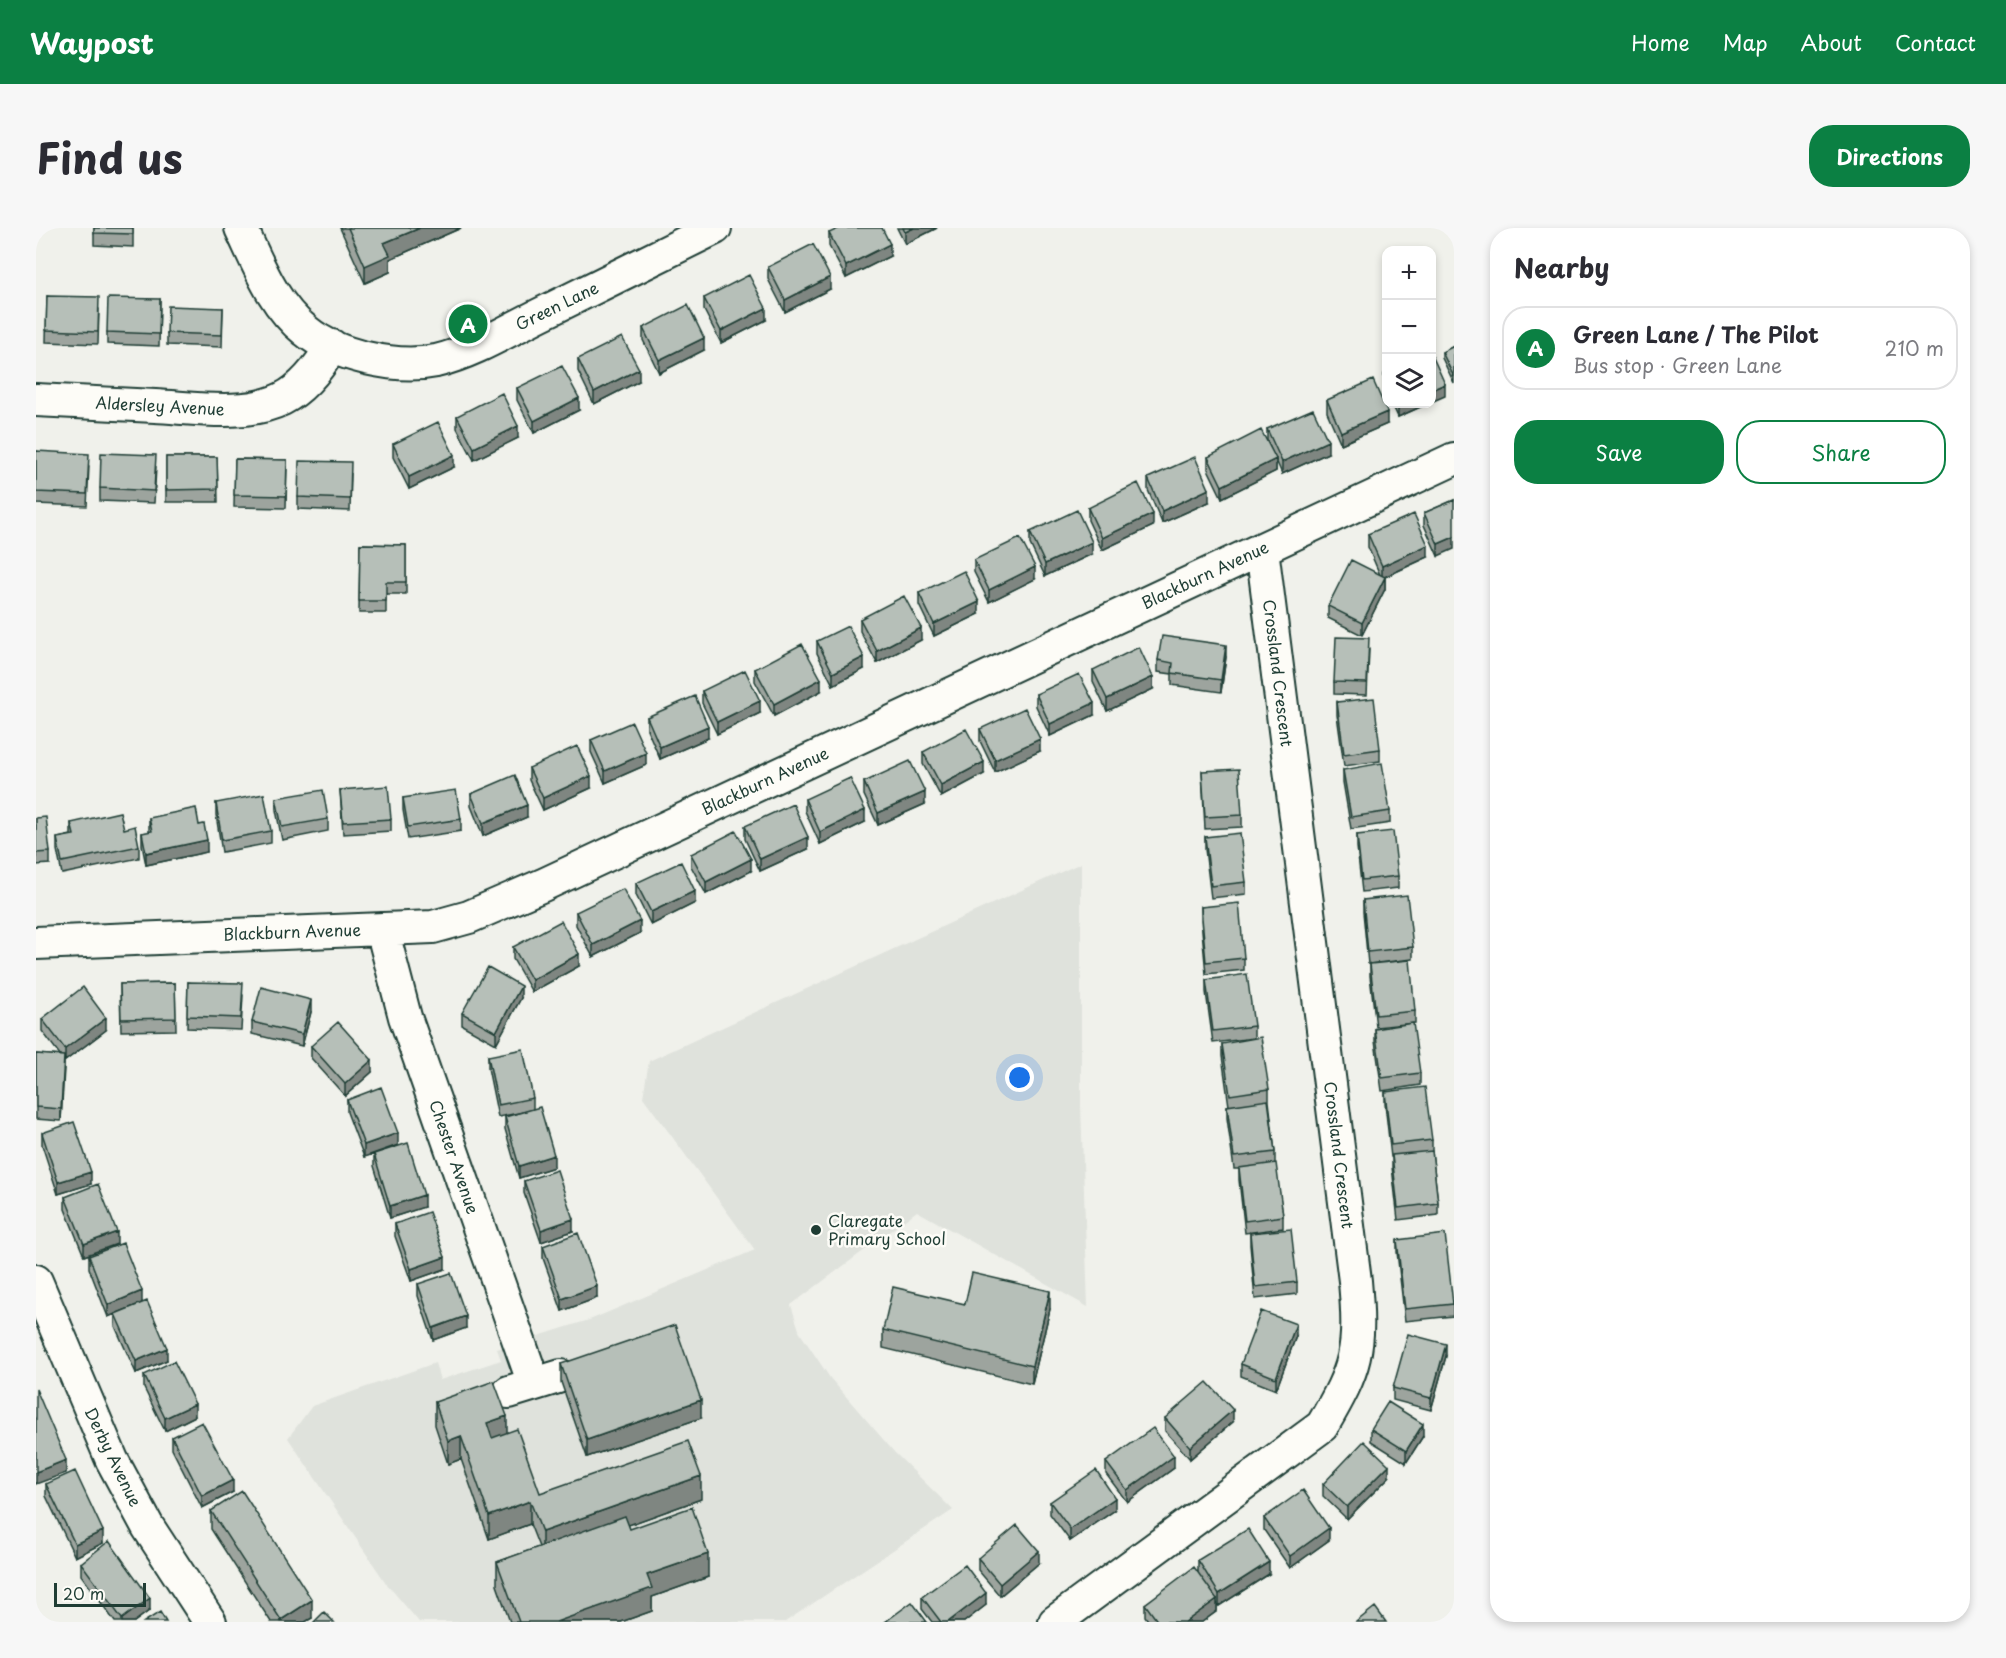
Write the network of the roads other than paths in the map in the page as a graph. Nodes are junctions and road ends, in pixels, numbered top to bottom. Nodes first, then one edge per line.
1 (241, 228) edge
2 (715, 228) edge
3 (332, 346) junction
4 (36, 400) edge
5 (1454, 459) edge
6 (1262, 549) junction
7 (382, 929) junction
8 (36, 943) edge
9 (36, 1281) edge
10 (534, 1384) dead end
11 (210, 1622) edge
12 (1055, 1622) edge

1 - 3 street, Green Lane
2 - 3 street, Green Lane
3 - 4 street, Aldersley Avenue
5 - 6 street, Blackburn Avenue
6 - 7 street, Blackburn Avenue
6 - 12 street, Crossland Crescent
7 - 8 street, Blackburn Avenue
7 - 10 street, Chester Avenue
9 - 11 street, Derby Avenue

